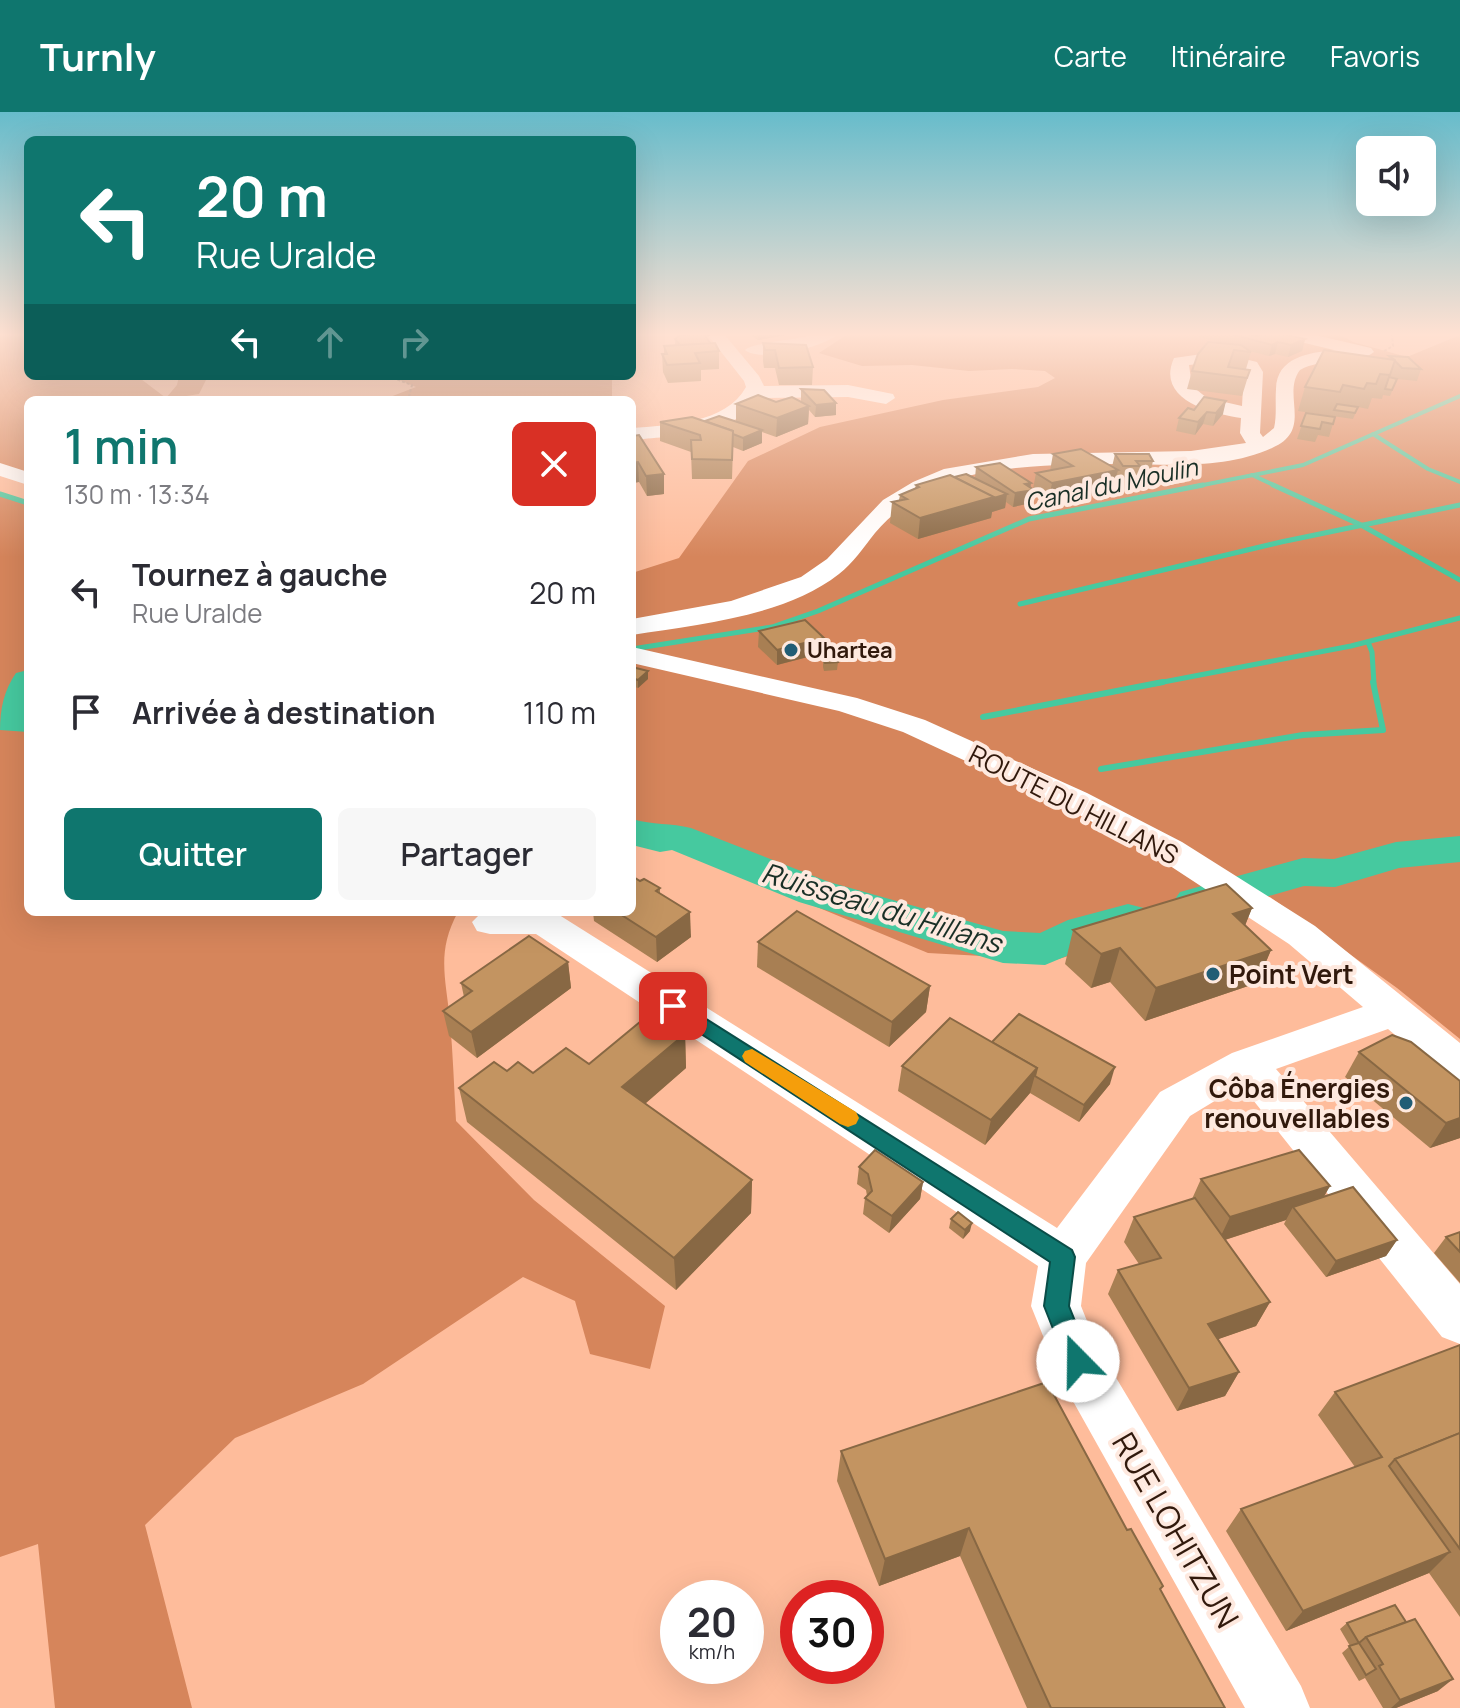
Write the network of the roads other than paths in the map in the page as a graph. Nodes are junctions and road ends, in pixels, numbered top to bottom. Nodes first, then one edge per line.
1 (736, 408) edge
2 (1285, 408) edge
3 (1249, 413) dead end
4 (636, 433) edge
5 (1258, 446) junction
6 (0, 469) edge
7 (24, 478) edge
8 (636, 626) edge
9 (636, 656) edge
10 (490, 922) dead end
11 (1395, 1011) junction
12 (1247, 1064) junction
13 (1460, 1066) edge
14 (1063, 1257) junction
15 (1460, 1321) edge
16 (1279, 1708) edge

1 - 4 street
2 - 5 street
3 - 5 street
5 - 8 street
6 - 7 street
9 - 11 street, ROUTE DU HILLANS
10 - 14 street
11 - 12 street, RUE LOHITZUN
11 - 13 street, ROUTE DU HILLANS
12 - 14 street, RUE LOHITZUN
12 - 15 street
14 - 16 street, RUE LOHITZUN

